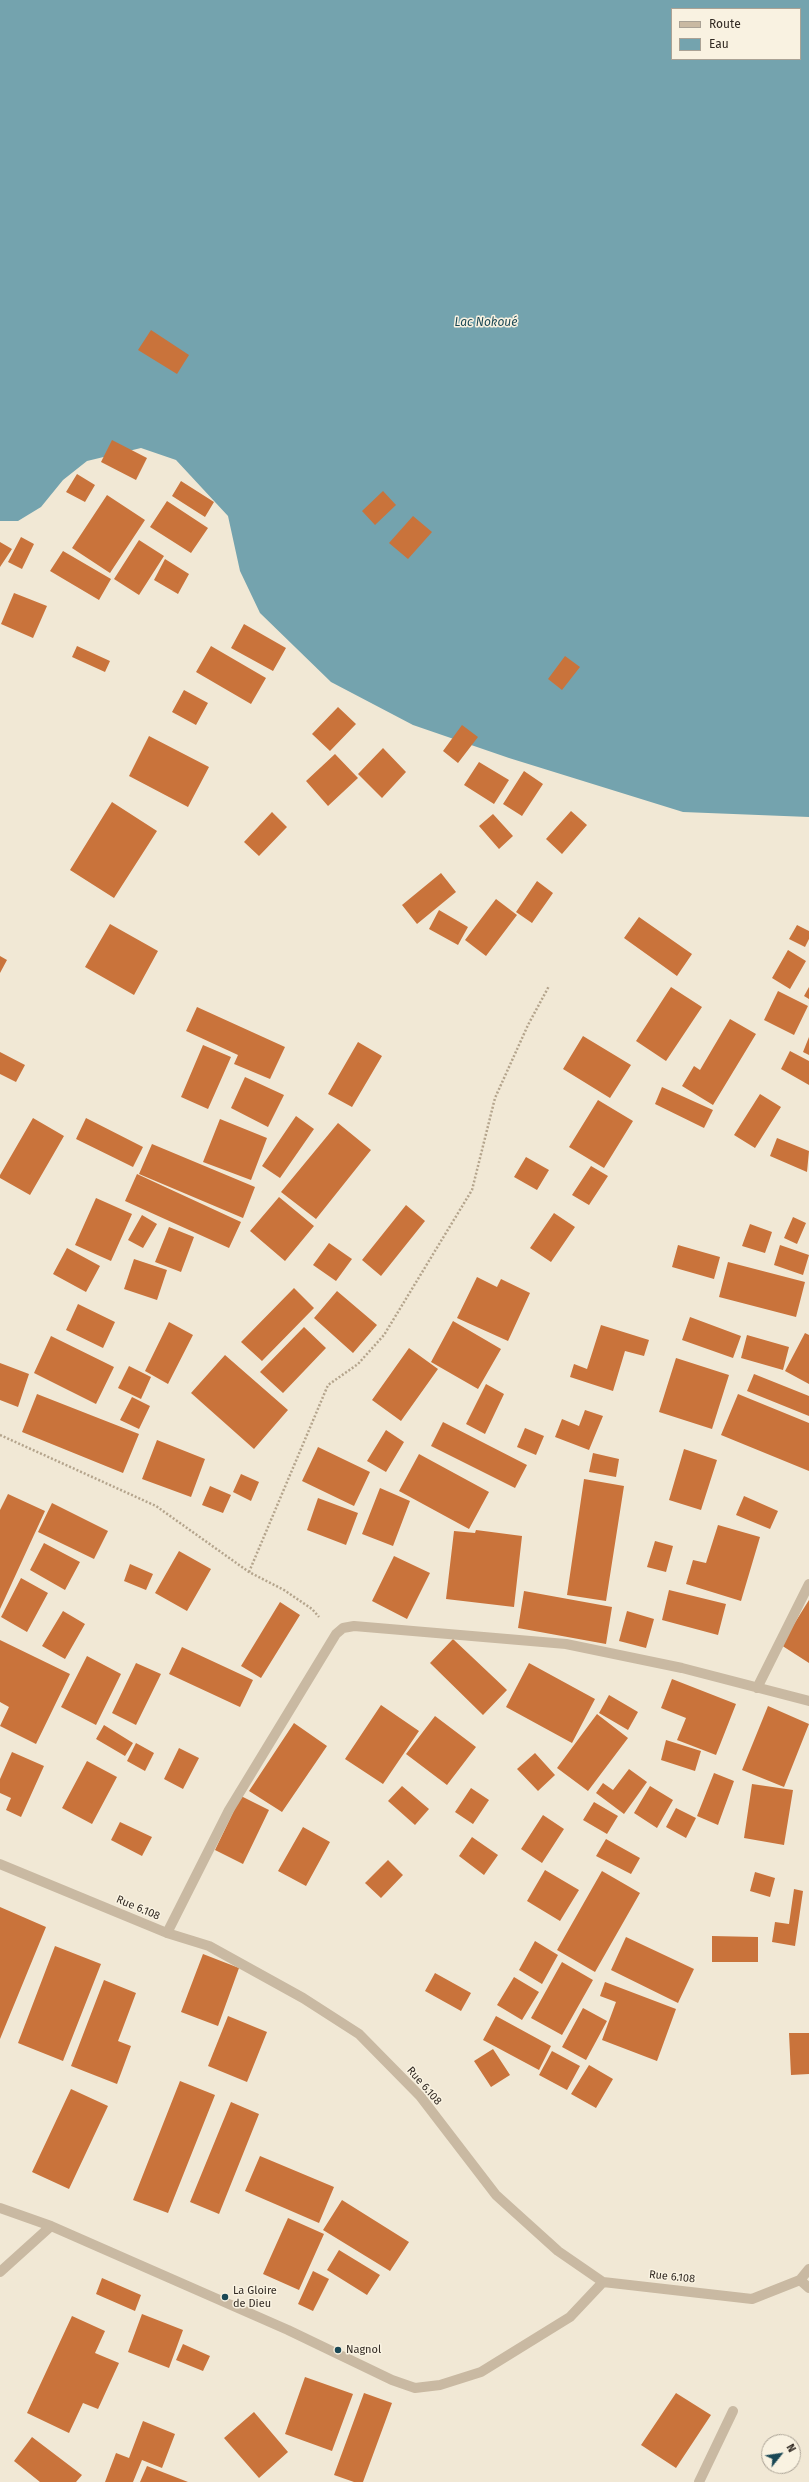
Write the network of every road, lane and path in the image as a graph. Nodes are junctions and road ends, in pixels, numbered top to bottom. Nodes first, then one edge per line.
1 (549, 986) dead end
2 (0, 1435) edge
3 (249, 1572) junction
4 (809, 1584) edge
5 (336, 1634) junction
6 (757, 1688) junction
7 (809, 1701) edge
8 (0, 1864) edge
9 (167, 1933) junction
10 (0, 2208) edge
11 (51, 2226) junction
12 (809, 2269) edge
13 (0, 2272) edge
14 (800, 2280) junction
15 (603, 2282) junction
16 (809, 2288) edge
17 (733, 2411) dead end
18 (699, 2482) edge

1 - 3 path
2 - 3 path
3 - 5 path
4 - 6 street
5 - 6 street
5 - 9 street
6 - 7 street
8 - 9 street, Rue 6.108
9 - 15 street, Rue 6.108
10 - 11 street
11 - 13 street
11 - 15 street
12 - 14 street
14 - 15 street, Rue 6.108
14 - 16 street
17 - 18 street

